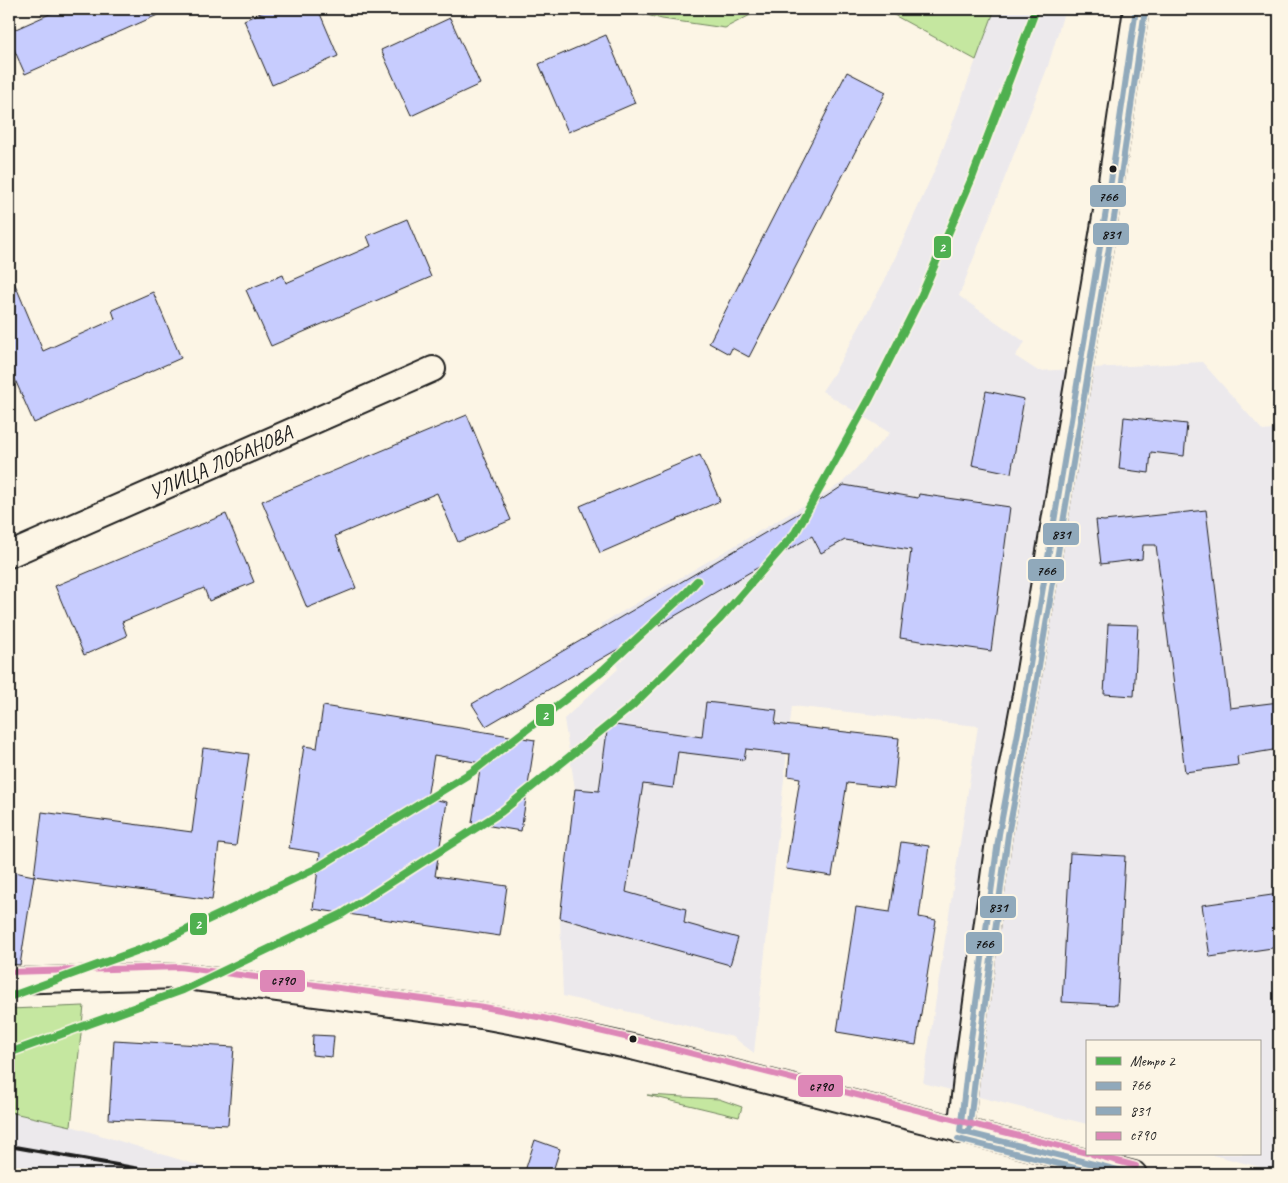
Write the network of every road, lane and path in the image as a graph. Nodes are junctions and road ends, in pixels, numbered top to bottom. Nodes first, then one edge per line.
1 (1136, 9) edge
2 (433, 368) dead end
3 (9, 555) edge
4 (9, 981) edge
5 (960, 1131) junction
6 (1134, 1174) edge

1 - 5 street
2 - 3 street, УЛИЦА ЛОБАНОВА
4 - 5 street
5 - 6 street

